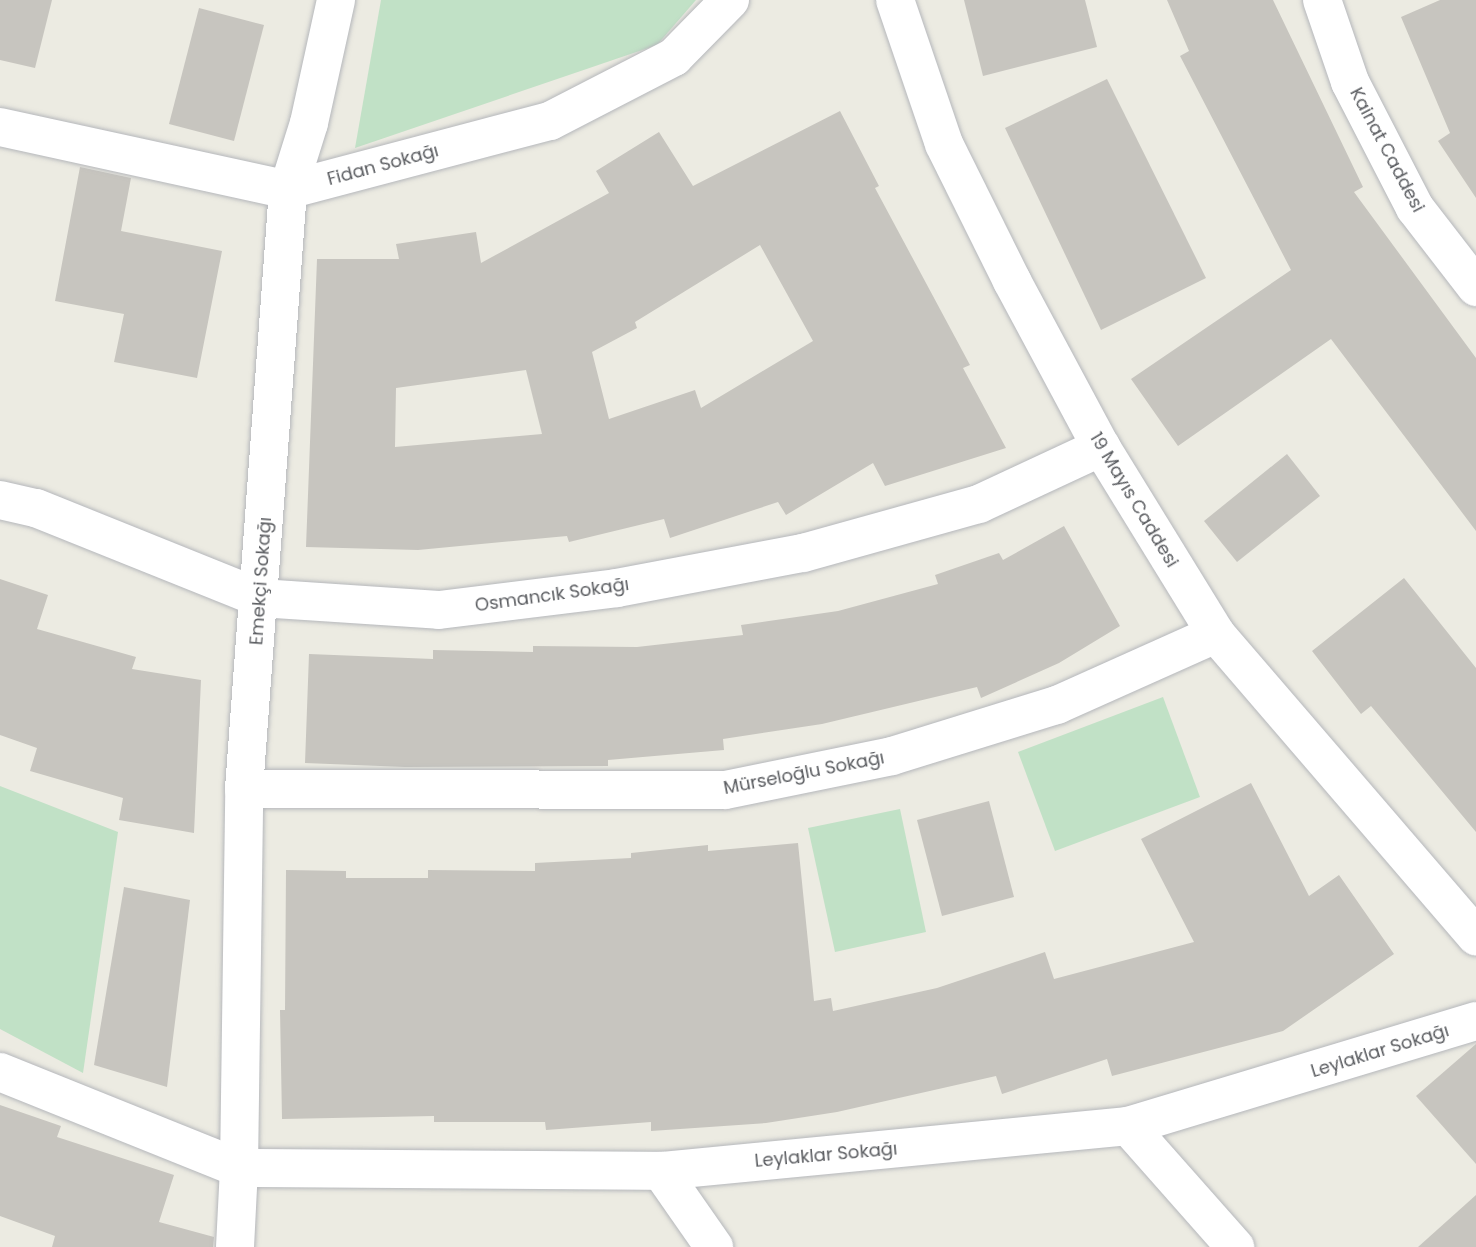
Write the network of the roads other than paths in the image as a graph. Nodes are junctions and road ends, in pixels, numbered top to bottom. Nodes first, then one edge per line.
1 (336, 0) edge
2 (730, 0) edge
3 (895, 0) edge
4 (1322, 0) edge
5 (0, 127) edge
6 (288, 190) junction
7 (1476, 287) edge
8 (1101, 447) junction
9 (0, 500) edge
10 (260, 598) junction
11 (1216, 634) junction
12 (244, 789) junction
13 (1476, 936) edge
14 (1476, 1021) edge
15 (0, 1072) edge
16 (1128, 1126) junction
17 (239, 1168) junction
18 (661, 1171) junction
19 (235, 1247) edge
20 (714, 1247) edge
21 (1235, 1247) edge

1 - 6 street, Emekçi Sokağı
2 - 6 street, Fidan Sokağı
3 - 8 street, 19 Mayıs Caddesi
4 - 7 street, Kainat Caddesi
5 - 6 street, Fidan Sokağı
6 - 10 street, Emekçi Sokağı
8 - 10 street, Osmancık Sokağı
8 - 11 street, 19 Mayıs Caddesi
9 - 10 street, Osmancık Sokağı
10 - 12 street, Emekçi Sokağı
11 - 12 street, Mürseloğlu Sokağı
11 - 13 street, 19 Mayıs Caddesi
12 - 17 street, Emekçi Sokağı
14 - 16 street, Leylaklar Sokağı
15 - 17 street
16 - 18 street, Leylaklar Sokağı
16 - 21 street
17 - 18 street, Leylaklar Sokağı
17 - 19 street
18 - 20 street

